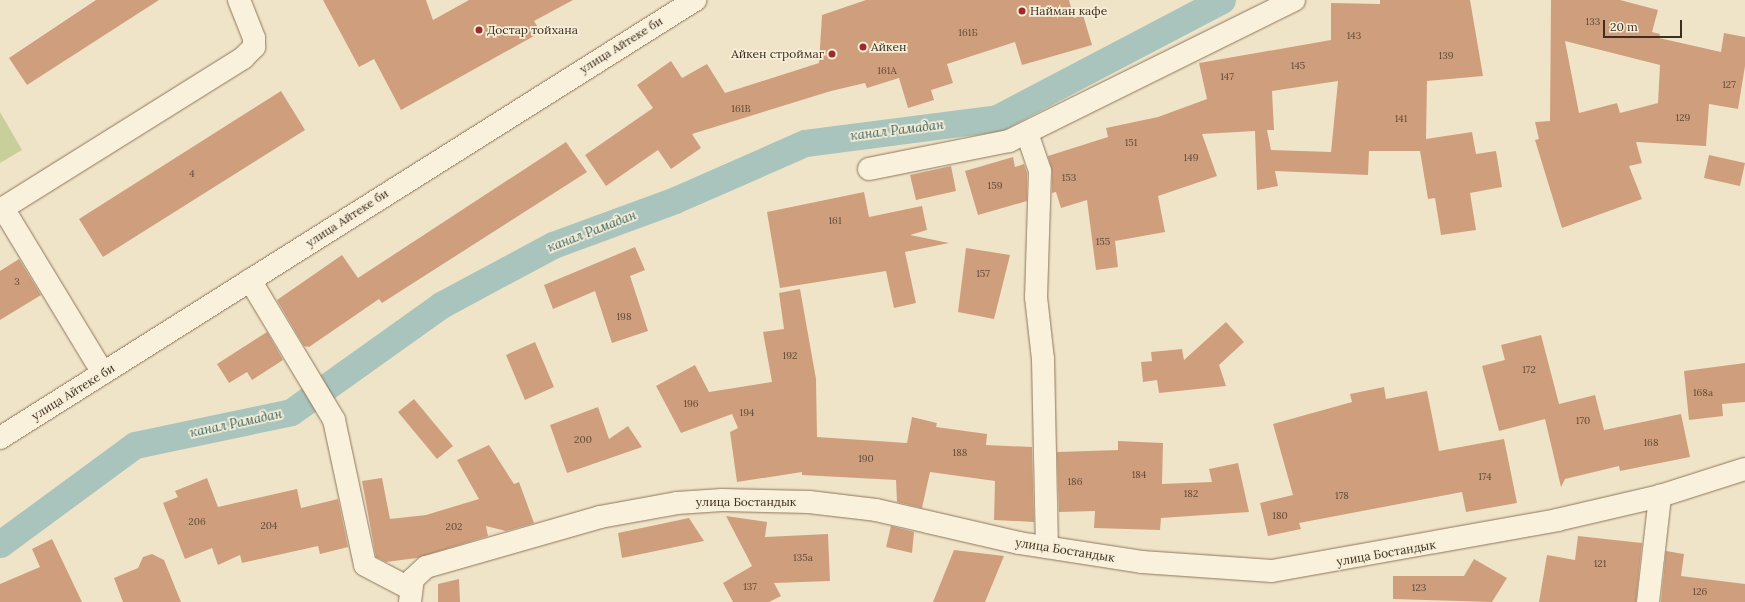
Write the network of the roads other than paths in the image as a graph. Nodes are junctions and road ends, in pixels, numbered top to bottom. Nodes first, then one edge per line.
1 (240, 0) edge
2 (695, 0) edge
3 (1294, 0) edge
4 (1027, 133) junction
5 (869, 169) dead end
6 (1, 209) edge
7 (250, 280) junction
8 (103, 373) junction
9 (0, 438) edge
10 (1745, 469) edge
11 (1660, 496) junction
12 (1047, 547) junction
13 (409, 595) edge
14 (1648, 602) edge

1 - 6 street
2 - 7 street, улица Айтеке би
3 - 4 street
4 - 5 street
4 - 12 street
6 - 8 street
7 - 8 street, улица Айтеке би
7 - 13 street
8 - 9 street, улица Айтеке би
10 - 11 street, улица Бостандык
11 - 12 street, улица Бостандык
11 - 14 street
12 - 13 street, улица Бостандык

